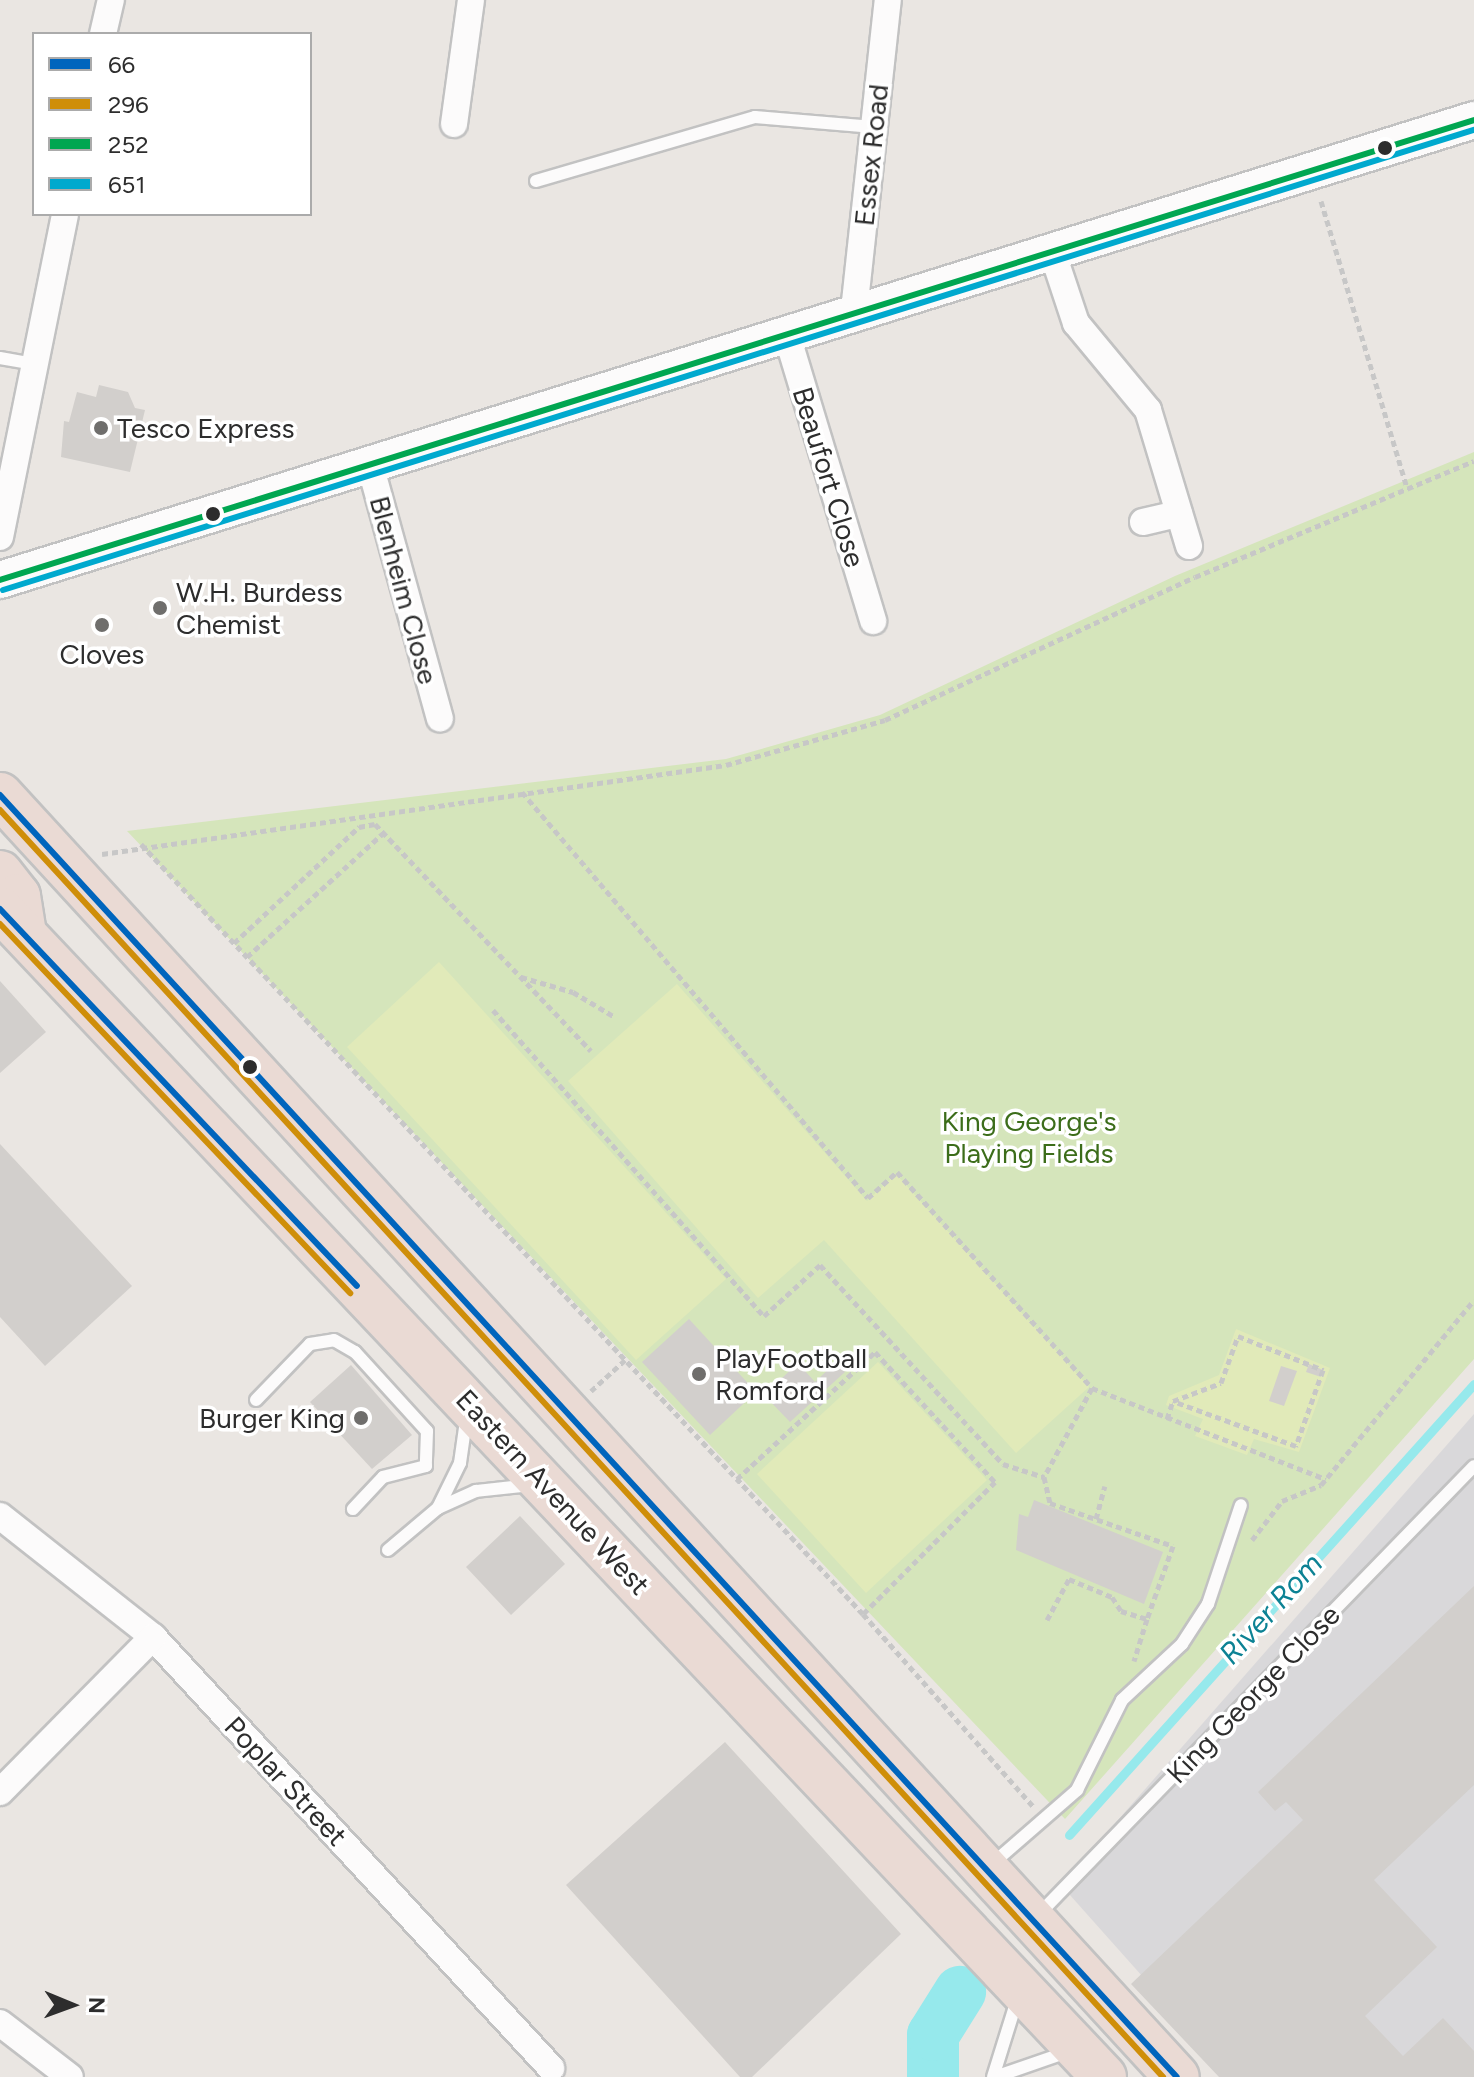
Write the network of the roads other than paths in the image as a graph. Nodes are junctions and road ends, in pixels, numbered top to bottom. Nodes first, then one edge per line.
1 (111, 0) edge
2 (471, 0) edge
3 (888, 0) edge
4 (103, 32) edge
5 (1474, 120) edge
6 (454, 124) dead end
7 (874, 127) junction
8 (536, 181) dead end
9 (65, 216) edge
10 (1052, 251) junction
11 (854, 311) junction
12 (786, 332) junction
13 (0, 358) edge
14 (33, 364) junction
15 (369, 461) junction
16 (1179, 514) junction
17 (1143, 522) dead end
18 (0, 537) edge
19 (1189, 546) dead end
20 (2, 573) edge
21 (873, 621) dead end
22 (440, 718) dead end
23 (0, 795) edge
24 (0, 873) edge
25 (12, 922) edge
26 (256, 1400) dead end
27 (466, 1401) junction
28 (1474, 1466) edge
29 (545, 1484) junction
30 (1241, 1505) dead end
31 (438, 1508) junction
32 (353, 1509) dead end
33 (0, 1516) edge
34 (388, 1550) dead end
35 (153, 1637) junction
36 (0, 1792) edge
37 (983, 1870) junction
38 (1031, 1923) junction
39 (1022, 1987) junction
40 (0, 2023) edge
41 (1091, 2063) edge
42 (551, 2068) dead end
43 (70, 2077) edge
44 (994, 2077) edge
45 (1177, 2077) edge

1 - 4 street
2 - 6 street
3 - 7 street, Essex Road
5 - 10 street
7 - 8 lane
7 - 11 street, Essex Road
9 - 14 street
10 - 11 street
10 - 16 street
11 - 12 street
12 - 15 street
12 - 21 street, Beaufort Close
13 - 14 lane
14 - 18 street
15 - 20 street
15 - 22 street, Blenheim Close
16 - 17 street
16 - 19 street
23 - 37 highway
24 - 25 highway
25 - 27 highway, Eastern Avenue West
26 - 32 lane
27 - 29 highway, Eastern Avenue West
27 - 31 lane
28 - 38 lane, King George Close
29 - 31 lane
29 - 39 highway, Eastern Avenue West
30 - 37 lane
31 - 34 lane
33 - 35 street, Poplar Street
35 - 36 street
35 - 42 street, Poplar Street
37 - 38 highway
38 - 45 highway
39 - 41 highway, Eastern Avenue West
39 - 44 lane
40 - 43 street
41 - 44 lane

